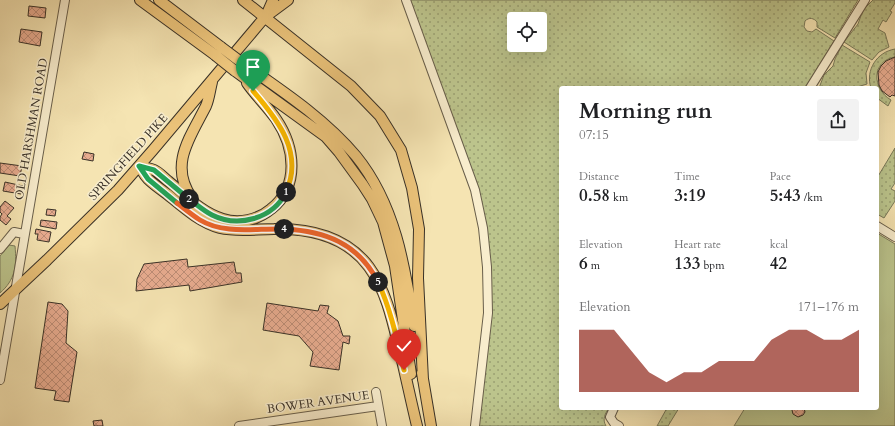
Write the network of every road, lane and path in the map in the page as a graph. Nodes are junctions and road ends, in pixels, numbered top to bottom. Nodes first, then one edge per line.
1 (65, 0) edge
2 (140, 0) edge
3 (159, 0) edge
4 (243, 0) edge
5 (273, 0) edge
6 (288, 0) edge
7 (406, 0) edge
8 (864, 0) edge
9 (265, 17) junction
10 (218, 51) junction
11 (239, 74) junction
12 (213, 79) junction
13 (811, 86) edge
14 (139, 166) junction
15 (201, 208) junction
16 (879, 227) edge
17 (24, 234) junction
18 (895, 237) edge
19 (0, 249) edge
20 (15, 290) junction
21 (0, 304) edge
22 (0, 380) edge
23 (423, 380) junction
24 (376, 392) dead end
25 (378, 406) junction
26 (613, 410) edge
27 (239, 426) edge
28 (382, 426) edge
29 (417, 426) edge
30 (420, 426) edge
31 (431, 426) edge
32 (475, 426) edge
33 (619, 426) edge

1 - 17 street, OLD HARSHMAN ROAD
2 - 10 main road
3 - 10 main road
4 - 9 main road
5 - 9 main road, SPRINGFIELD PIKE
6 - 9 main road, SPRINGFIELD PIKE
7 - 32 street
8 - 13 street
9 - 12 main road, SPRINGFIELD PIKE
9 - 23 main road
10 - 11 main road, bridge
10 - 23 main road, bridge
11 - 15 main road
11 - 30 main road
12 - 14 main road, SPRINGFIELD PIKE
12 - 15 main road
14 - 15 main road
14 - 20 main road, SPRINGFIELD PIKE
14 - 29 main road
16 - 18 street
17 - 19 street
17 - 20 street, OLD HARSHMAN ROAD
20 - 21 main road, SPRINGFIELD PIKE
20 - 22 street, OLD HARSHMAN ROAD
23 - 31 main road
24 - 25 street
25 - 27 street, BOWER AVENUE
25 - 28 street
26 - 33 street

